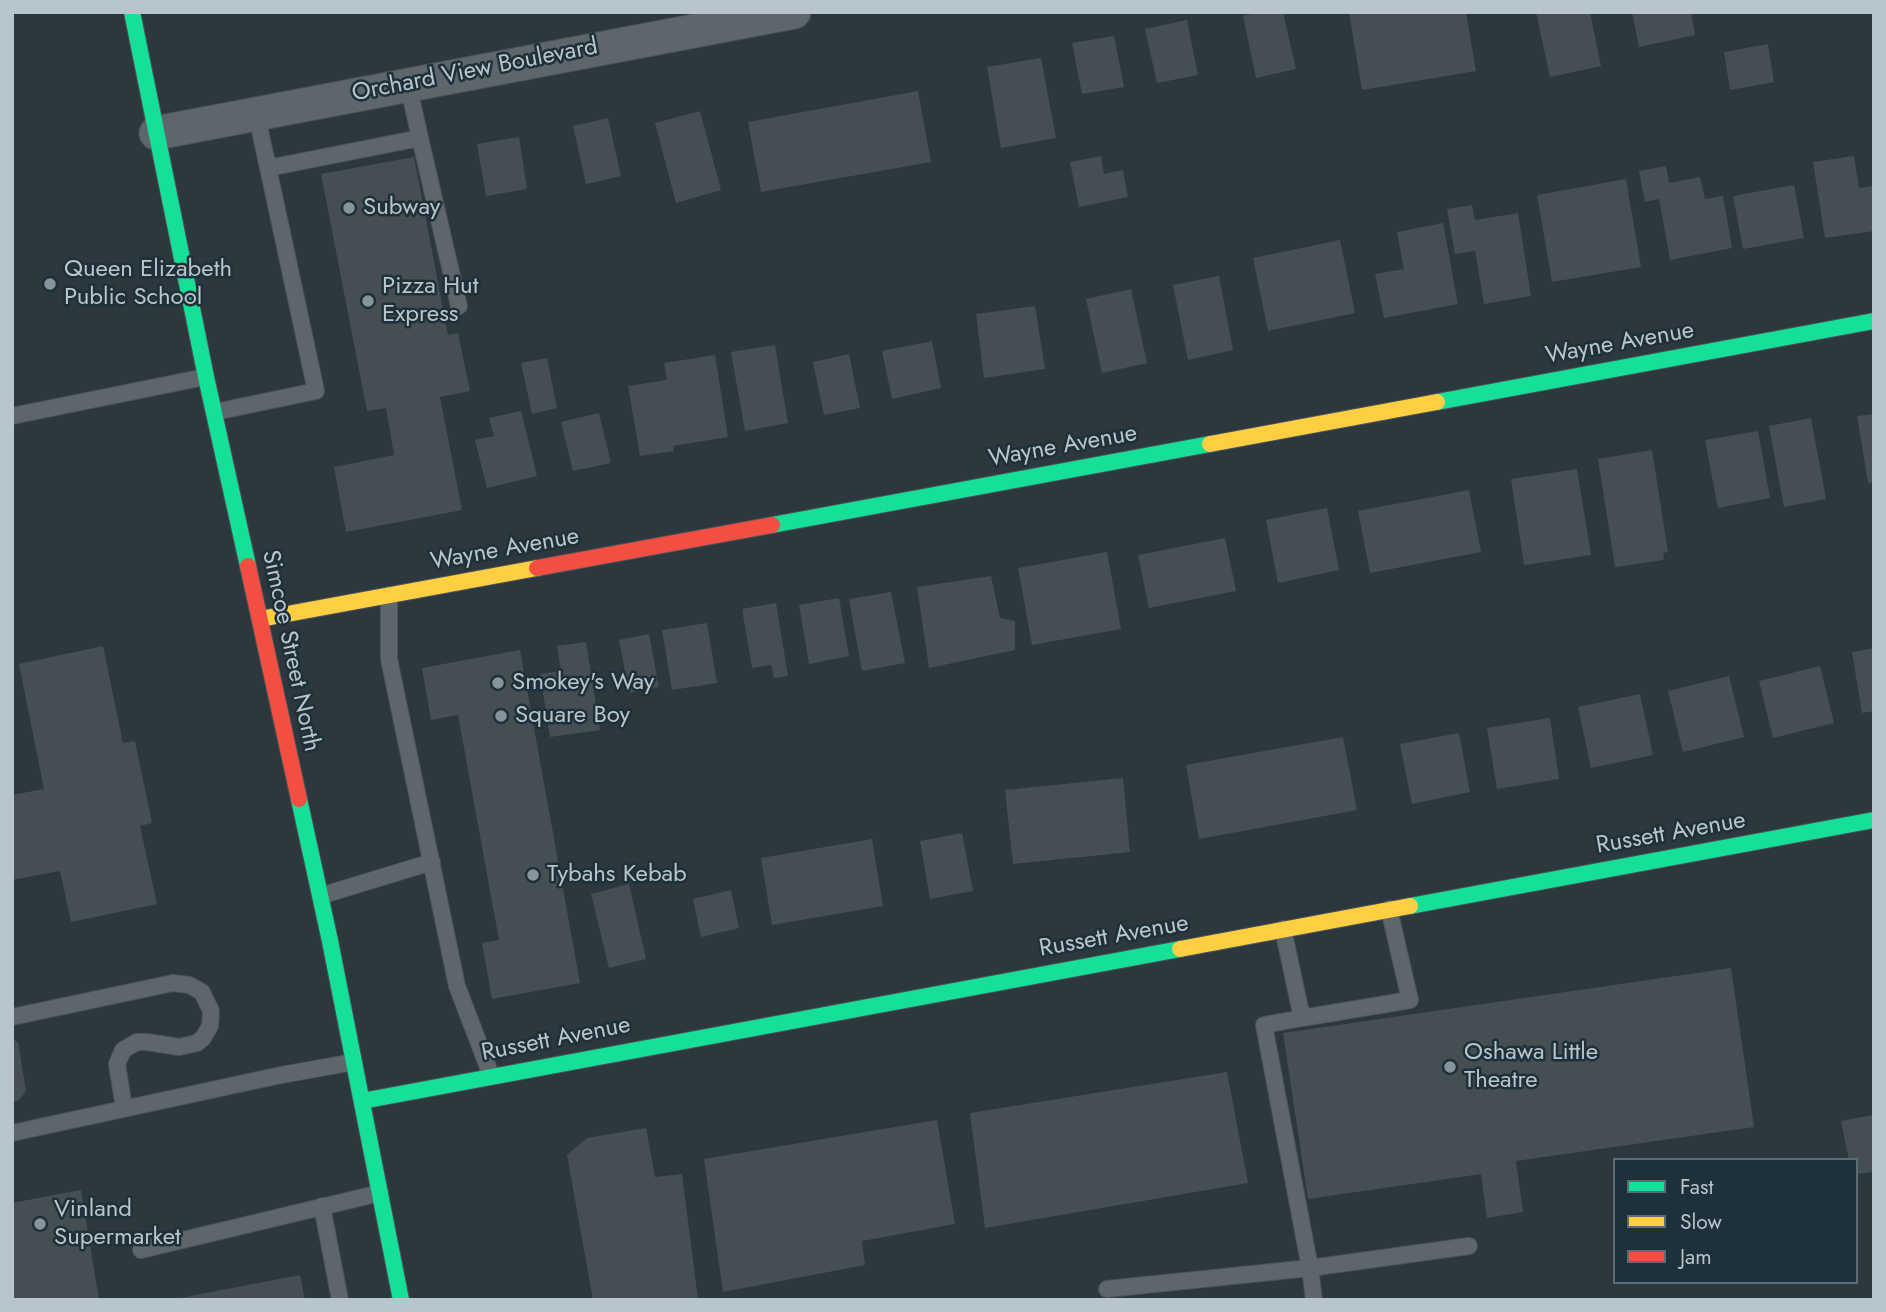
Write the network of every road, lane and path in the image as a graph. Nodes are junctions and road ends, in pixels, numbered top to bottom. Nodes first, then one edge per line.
1 (132, 12) edge
2 (794, 12) edge
3 (408, 84) junction
4 (256, 112) junction
5 (156, 132) junction
6 (420, 138) junction
7 (268, 168) junction
8 (458, 306) dead end
9 (1874, 321) edge
10 (206, 377) junction
11 (215, 412) junction
12 (12, 416) edge
13 (389, 595) junction
14 (260, 619) junction
15 (1874, 820) edge
16 (432, 863) junction
17 (320, 896) junction
18 (1389, 909) junction
19 (1283, 929) junction
20 (12, 1017) edge
21 (1302, 1018) junction
22 (354, 1062) junction
23 (491, 1075) junction
24 (362, 1101) junction
25 (124, 1108) junction
26 (12, 1133) edge
27 (380, 1194) junction
28 (322, 1206) junction
29 (1468, 1246) dead end
30 (141, 1250) dead end
31 (1310, 1268) junction
32 (1107, 1290) dead end
33 (340, 1300) edge
34 (401, 1300) edge
35 (1314, 1300) edge

1 - 5 street, Simcoe Street North
2 - 3 street, Orchard View Boulevard
3 - 4 street, Orchard View Boulevard
3 - 6 lane
4 - 5 street, Orchard View Boulevard
4 - 7 lane
5 - 10 street, Simcoe Street North
6 - 7 lane
6 - 8 lane
7 - 11 lane
9 - 13 street, Wayne Avenue
10 - 11 street, Simcoe Street North
10 - 12 lane
11 - 14 street, Simcoe Street North
13 - 14 street, Wayne Avenue
13 - 16 lane
14 - 17 street, Simcoe Street North
15 - 18 street, Russett Avenue
16 - 17 lane
16 - 23 lane
17 - 22 street, Simcoe Street North
18 - 19 street, Russett Avenue
18 - 21 lane
19 - 21 lane
19 - 23 street, Russett Avenue
20 - 25 lane
21 - 31 lane
22 - 24 street, Simcoe Street North
22 - 25 lane
23 - 24 street, Russett Avenue
24 - 27 street, Simcoe Street North
25 - 26 lane
27 - 28 lane
27 - 34 street, Simcoe Street North
28 - 30 lane
28 - 33 lane
29 - 31 lane
31 - 32 lane
31 - 35 lane

